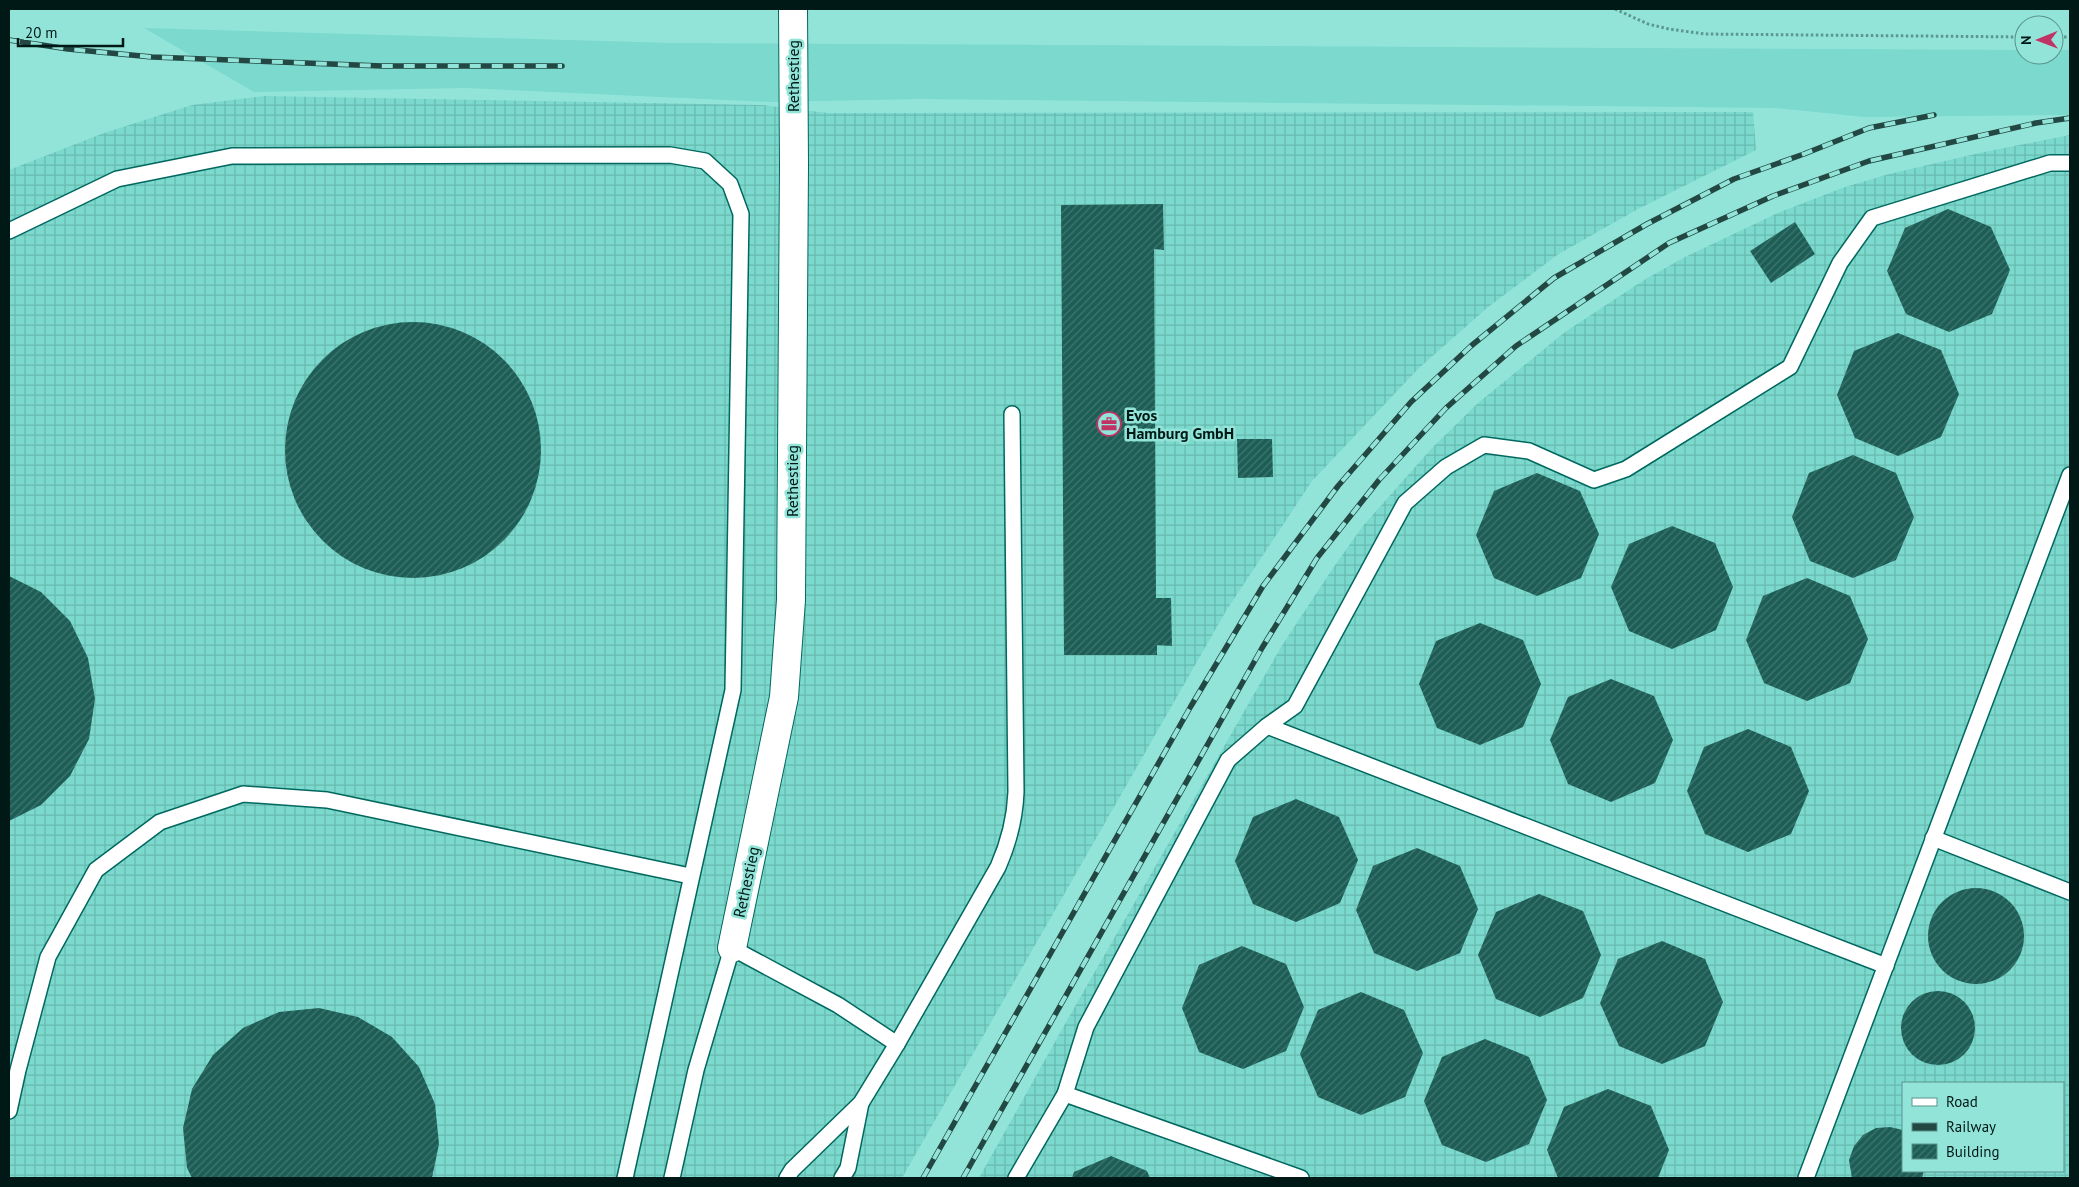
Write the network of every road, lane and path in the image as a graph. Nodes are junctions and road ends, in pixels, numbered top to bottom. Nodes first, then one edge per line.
1 (793, 9) edge
2 (1615, 9) edge
3 (2014, 37) edge
4 (2070, 163) edge
5 (9, 231) edge
6 (1012, 414) dead end
7 (2070, 474) edge
8 (2065, 505) edge
9 (1267, 726) junction
10 (1933, 838) junction
11 (690, 876) junction
12 (2070, 892) edge
13 (732, 948) junction
14 (1886, 966) junction
15 (897, 1044) junction
16 (13, 1069) edge
17 (1066, 1094) junction
18 (861, 1103) junction
19 (9, 1111) edge
20 (625, 1178) edge
21 (672, 1178) edge
22 (787, 1178) edge
23 (842, 1178) edge
24 (1016, 1178) edge
25 (1301, 1178) edge
26 (1806, 1178) edge

1 - 13 street, Rethestieg
2 - 3 path
4 - 9 lane
5 - 11 lane
6 - 15 lane
7 - 8 lane
8 - 10 lane
9 - 14 lane
9 - 17 lane
10 - 12 lane
10 - 14 lane
11 - 16 lane
11 - 20 lane
13 - 15 lane
13 - 21 lane
14 - 26 lane
15 - 18 lane
16 - 19 lane
17 - 24 lane
17 - 25 lane
18 - 22 lane
18 - 23 lane

